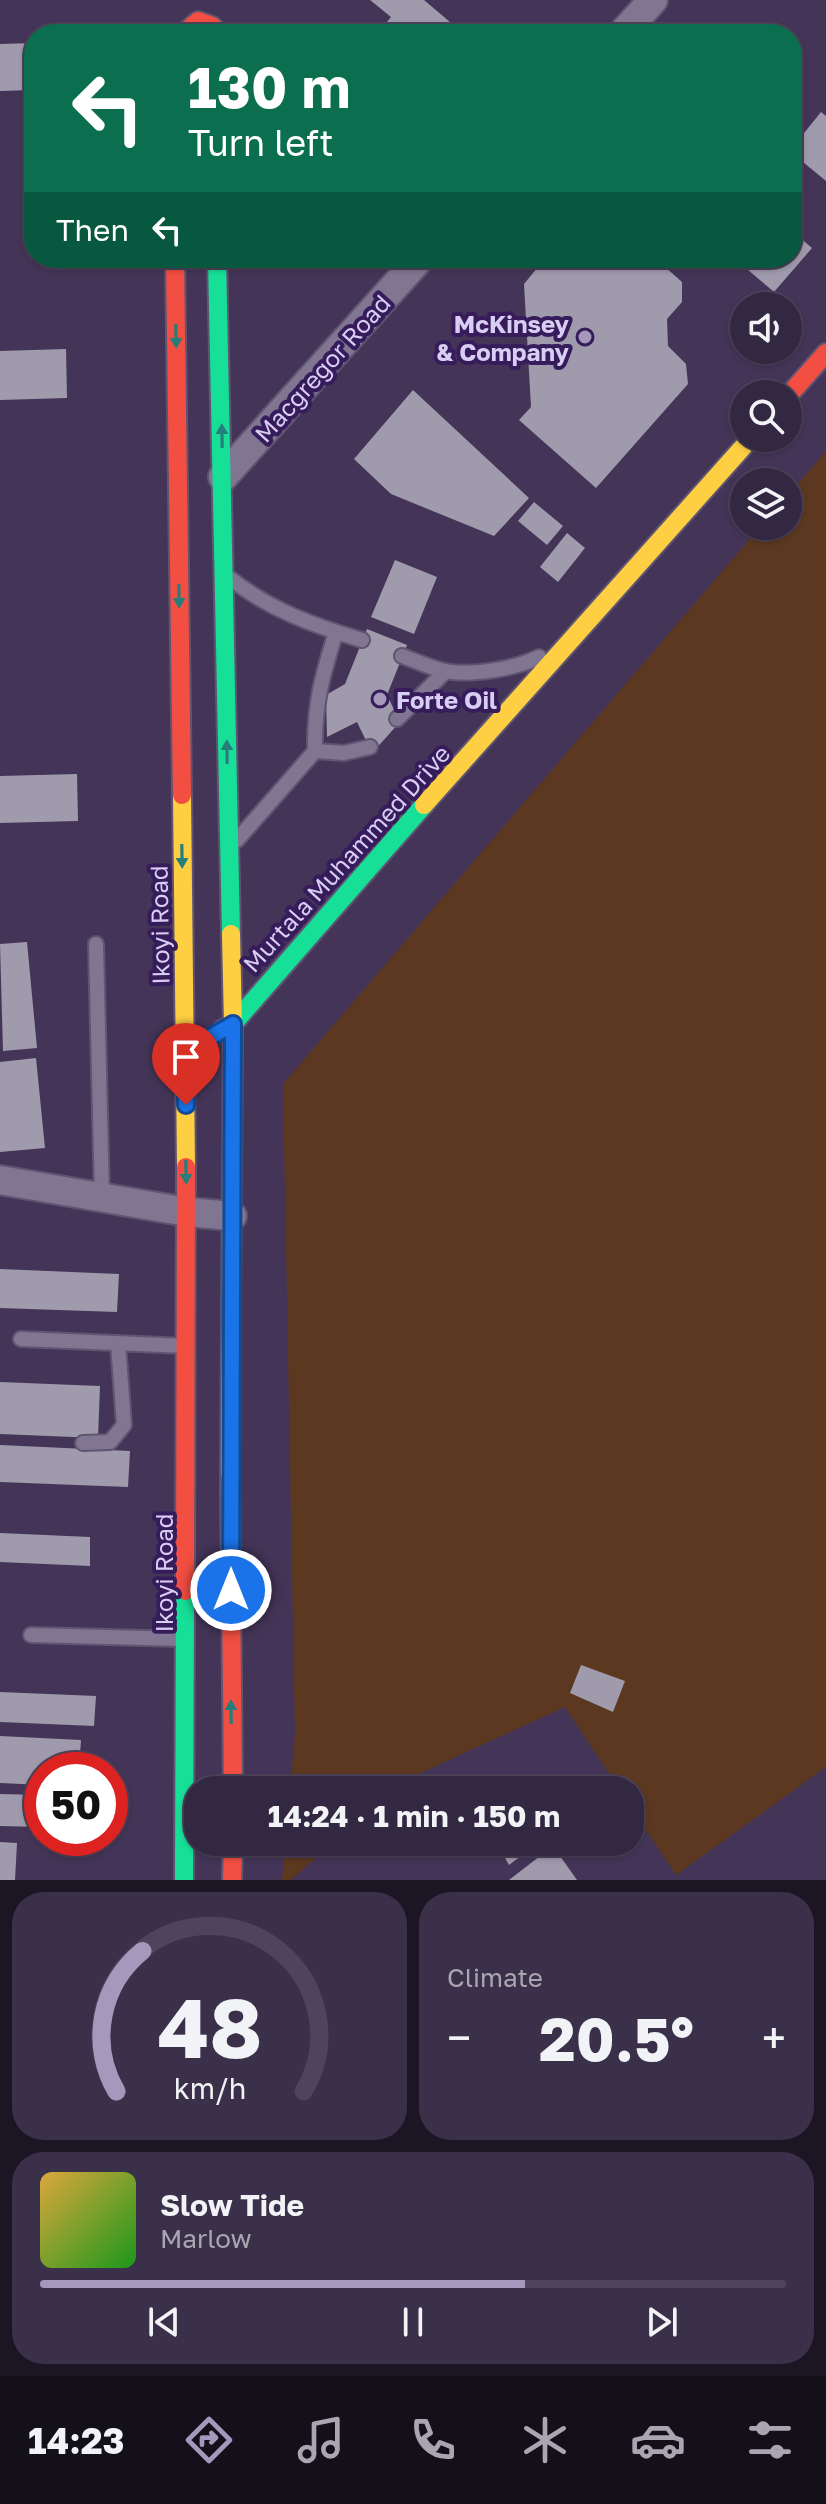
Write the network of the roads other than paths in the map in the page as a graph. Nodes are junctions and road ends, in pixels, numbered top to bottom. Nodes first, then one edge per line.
1 (653, 0) edge
2 (193, 1) edge
3 (185, 24) edge
4 (631, 24) edge
5 (175, 268) edge
6 (217, 268) edge
7 (411, 268) edge
8 (826, 353) edge
9 (802, 380) edge
10 (739, 452) edge
11 (223, 477) junction
12 (224, 574) junction
13 (336, 632) junction
14 (362, 640) dead end
15 (571, 641) junction
16 (402, 656) dead end
17 (446, 671) junction
18 (397, 719) dead end
19 (370, 747) dead end
20 (315, 751) junction
21 (229, 850) junction
22 (231, 918) junction
23 (249, 937) dead end
24 (303, 941) junction
25 (96, 944) dead end
26 (276, 946) dead end
27 (233, 1024) junction
28 (185, 1052) junction
29 (0, 1180) edge
30 (102, 1198) junction
31 (187, 1212) junction
32 (232, 1216) junction
33 (21, 1339) dead end
34 (118, 1343) junction
35 (187, 1346) junction
36 (83, 1443) dead end
37 (31, 1635) dead end
38 (187, 1639) junction
39 (233, 1776) edge
40 (233, 1856) edge
41 (184, 1880) edge
42 (232, 1880) edge

1 - 4 street
2 - 3 main road
5 -> 28 main road, Ikoyi Road
11 -> 6 main road
7 - 11 street, Macgregor Road
8 - 9 main road
10 - 15 main road, Murtala Muhammed Drive
11 - 12 main road
12 - 13 lane
21 -> 12 main road
13 - 14 lane
13 - 20 lane
15 - 17 lane
15 - 24 main road, Murtala Muhammed Drive
16 - 17 lane
17 - 18 lane
19 - 20 lane
20 - 21 lane
21 - 22 main road
22 - 23 main road
22 - 27 main road
24 - 26 main road
24 - 27 main road, Murtala Muhammed Drive
25 - 30 lane
27 - 28 main road, Murtala Muhammed Drive
27 - 32 main road
28 -> 31 main road, Ikoyi Road
29 - 30 street
30 - 31 street
31 - 32 street
31 - 35 main road, Ikoyi Road
39 -> 32 main road
33 - 34 lane
34 - 35 lane
34 - 36 lane
35 - 38 main road, Ikoyi Road
37 - 38 lane
38 - 41 main road, Ikoyi Road
40 - 42 main road

